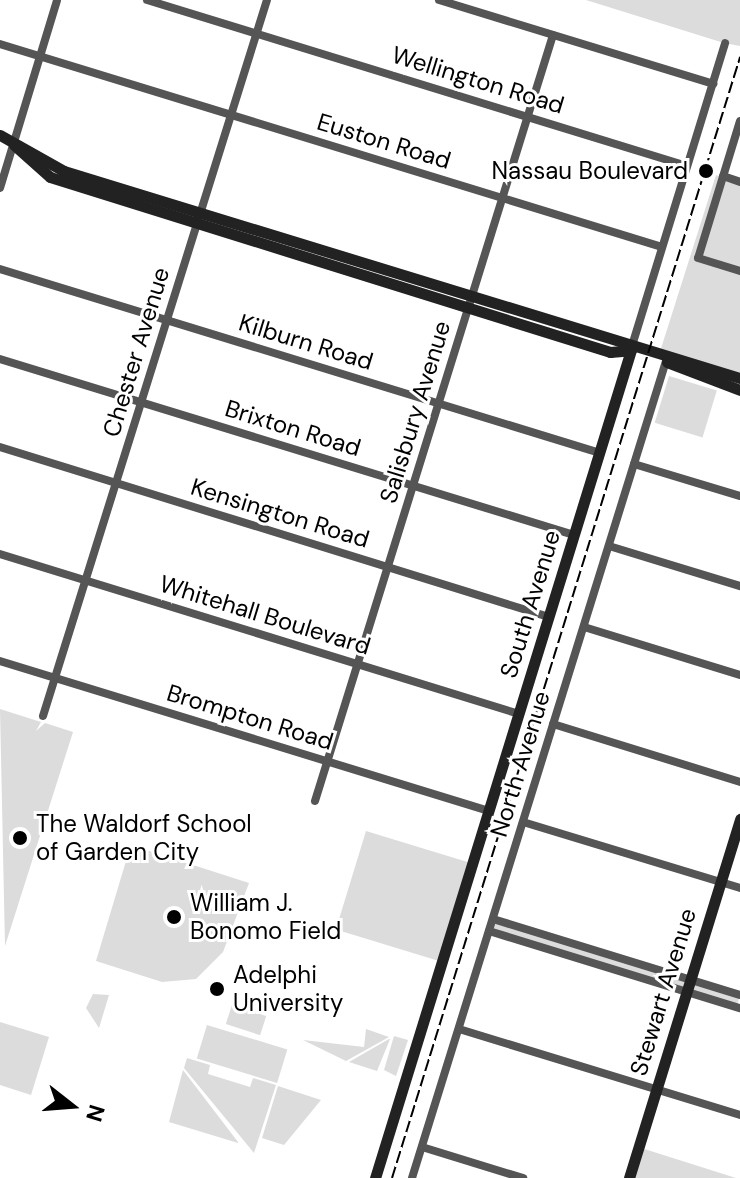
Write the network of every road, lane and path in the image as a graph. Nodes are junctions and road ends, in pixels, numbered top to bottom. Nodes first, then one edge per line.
1 (57, 0) edge
2 (147, 0) edge
3 (267, 0) edge
4 (439, 0) edge
5 (257, 33) junction
6 (553, 35) junction
7 (725, 43) dead end
8 (0, 44) edge
9 (39, 56) junction
10 (713, 84) junction
11 (231, 115) junction
12 (527, 117) junction
13 (740, 121) edge
14 (0, 135) edge
15 (13, 145) junction
16 (687, 166) junction
17 (723, 176) junction
18 (740, 182) edge
19 (0, 188) edge
20 (502, 198) junction
21 (199, 218) junction
22 (662, 247) junction
23 (0, 269) edge
24 (740, 271) edge
25 (470, 301) junction
26 (167, 320) junction
27 (631, 350) junction
28 (0, 359) edge
29 (666, 361) junction
30 (740, 378) edge
31 (740, 390) edge
32 (142, 402) junction
33 (438, 404) junction
34 (0, 447) edge
35 (600, 453) junction
36 (634, 464) junction
37 (116, 484) junction
38 (413, 485) junction
39 (740, 496) edge
40 (574, 535) junction
41 (609, 546) junction
42 (0, 554) edge
43 (388, 567) junction
44 (86, 581) junction
45 (740, 586) edge
46 (549, 617) junction
47 (584, 627) junction
48 (0, 661) edge
49 (357, 664) junction
50 (740, 675) edge
51 (55, 678) junction
52 (519, 714) junction
53 (43, 716) dead end
54 (553, 724) junction
55 (327, 761) junction
56 (740, 782) edge
57 (315, 801) dead end
58 (489, 811) junction
59 (740, 819) edge
60 (523, 822) junction
61 (721, 882) junction
62 (740, 888) edge
63 (493, 919) junction
64 (489, 931) junction
65 (588, 949) junction
66 (585, 960) junction
67 (688, 986) junction
68 (740, 995) edge
69 (740, 1008) edge
70 (459, 1029) junction
71 (656, 1089) junction
72 (740, 1115) edge
73 (422, 1147) junction
74 (375, 1178) edge
75 (412, 1178) edge
76 (523, 1178) edge
77 (629, 1178) edge

1 - 9 street
2 - 5 street, Wellington Road
3 - 5 street, Chester Avenue
4 - 6 street
5 - 11 street, Chester Avenue
5 - 12 street, Wellington Road
6 - 10 street
6 - 12 street, Salisbury Avenue
7 - 10 street, South Avenue
8 - 9 street, Euston Road
9 - 11 street, Euston Road
9 - 15 street
10 - 16 street, South Avenue
11 - 20 street, Euston Road
11 - 21 street, Chester Avenue
12 - 16 street, Wellington Road
12 - 20 street, Salisbury Avenue
13 - 17 street
14 - 15 main road
15 - 19 street
15 - 21 main road
16 - 22 street, South Avenue
17 - 18 street
17 - 24 street
20 - 22 street, Euston Road
20 - 25 street, Salisbury Avenue
21 - 25 main road
21 - 26 street, Chester Avenue
22 - 27 street, South Avenue
23 - 26 street, Kilburn Road
25 - 27 main road
25 - 33 street, Salisbury Avenue
26 - 32 street, Chester Avenue
26 - 33 street, Kilburn Road
27 - 29 main road
27 - 35 main road, South Avenue
28 - 32 street, Brixton Road
29 - 30 main road
29 - 31 main road
29 - 36 street, North Avenue
32 - 37 street, Chester Avenue
32 - 38 street, Brixton Road
33 - 35 street, Kilburn Road
33 - 38 street, Salisbury Avenue
34 - 37 street, Kensington Road
35 - 40 main road, South Avenue
36 - 39 street
36 - 41 street, North Avenue
37 - 43 street, Kensington Road
37 - 44 street, Chester Avenue
38 - 40 street, Brixton Road
38 - 43 street, Salisbury Avenue
40 - 46 main road, South Avenue
41 - 45 street
41 - 47 street, North Avenue
42 - 44 street, Whitehall Boulevard
43 - 46 street, Kensington Road
43 - 49 street, Salisbury Avenue
44 - 49 street, Whitehall Boulevard
44 - 51 street, Chester Avenue
46 - 52 main road, South Avenue
47 - 50 street
47 - 54 street, North Avenue
48 - 51 street, Brompton Road
49 - 52 street, Whitehall Boulevard
49 - 55 street, Salisbury Avenue
51 - 53 street, Chester Avenue
51 - 55 street, Brompton Road
52 - 58 main road, South Avenue
54 - 56 street
54 - 60 street, North Avenue
55 - 57 street, Salisbury Avenue
55 - 58 street, Brompton Road
58 - 74 main road, South Avenue
59 - 61 main road, Stewart Avenue
60 - 61 street
60 - 63 street, North Avenue
61 - 62 street
61 - 67 main road, Stewart Avenue
63 - 64 street, North Avenue
63 - 65 street
64 - 66 street
64 - 70 street, North Avenue
65 - 66 street
65 - 67 street
66 - 67 street
67 - 68 street
67 - 69 street
67 - 71 main road, Stewart Avenue
70 - 71 street
70 - 73 street, North Avenue
71 - 72 street
71 - 77 main road, Stewart Avenue
73 - 75 street, North Avenue
73 - 76 street

